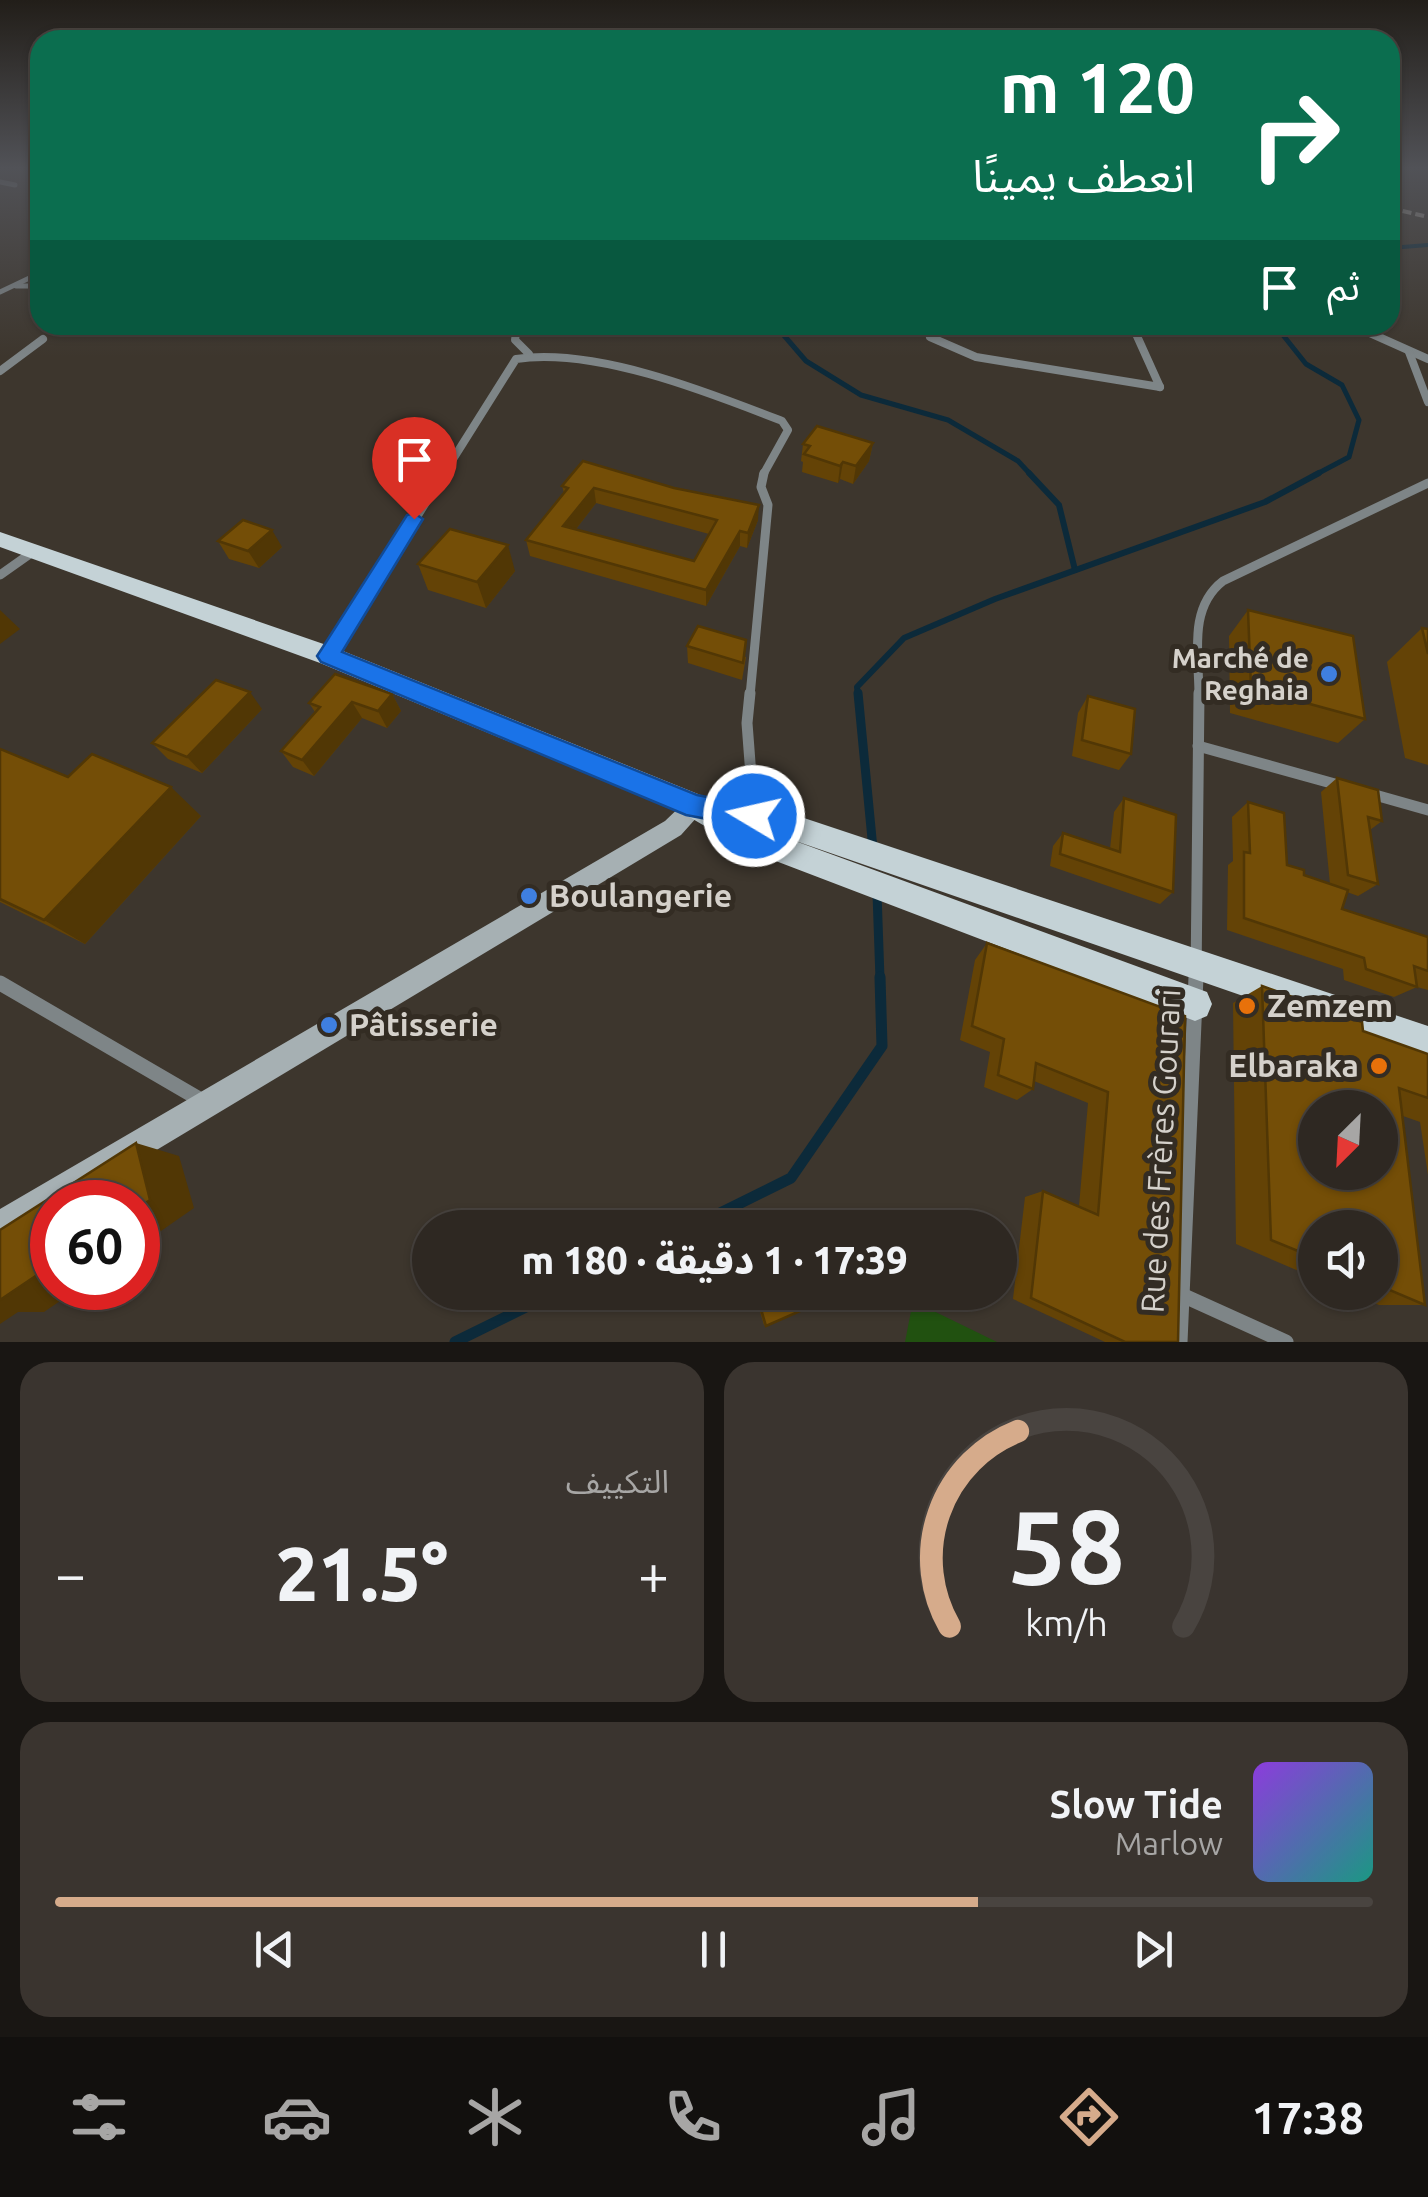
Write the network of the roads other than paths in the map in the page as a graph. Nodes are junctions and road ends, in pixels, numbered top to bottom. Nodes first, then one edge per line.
1 (30, 278) edge
2 (14, 286) junction
3 (30, 286) edge
4 (0, 292) edge
5 (515, 335) edge
6 (1137, 335) edge
7 (1373, 335) edge
8 (930, 337) dead end
9 (43, 339) dead end
10 (1409, 352) junction
11 (530, 354) junction
12 (1428, 360) edge
13 (0, 370) edge
14 (1428, 402) edge
15 (1428, 483) edge
16 (0, 539) edge
17 (34, 551) junction
18 (0, 575) edge
19 (328, 656) junction
20 (1198, 746) junction
21 (696, 806) junction
22 (1428, 810) edge
23 (754, 816) junction
24 (810, 847) junction
25 (1197, 963) junction
26 (0, 983) edge
27 (1196, 1004) junction
28 (1428, 1044) edge
29 (206, 1103) junction
30 (0, 1226) edge
31 (1182, 1295) junction
32 (1180, 1342) edge
33 (1286, 1342) edge

1 - 2 street
2 - 3 street
2 - 4 street
5 - 11 street
6 - 8 street
7 - 10 street
9 - 13 street
10 - 12 street
10 - 14 street
11 - 19 street
11 - 23 street
15 - 20 street, Rue des Frères Gourari
16 - 17 main road
17 - 18 street
17 - 19 main road
19 - 21 main road
20 - 22 street
20 - 25 street, Rue des Frères Gourari
21 - 23 main road
21 - 24 main road
21 - 29 street
23 - 24 main road
24 - 25 main road
24 - 27 main road
25 - 27 street, Rue des Frères Gourari
25 - 28 main road
26 - 29 street
27 - 31 street, Rue des Frères Gourari
29 - 30 street
31 - 32 street, Rue des Frères Gourari
31 - 33 street

